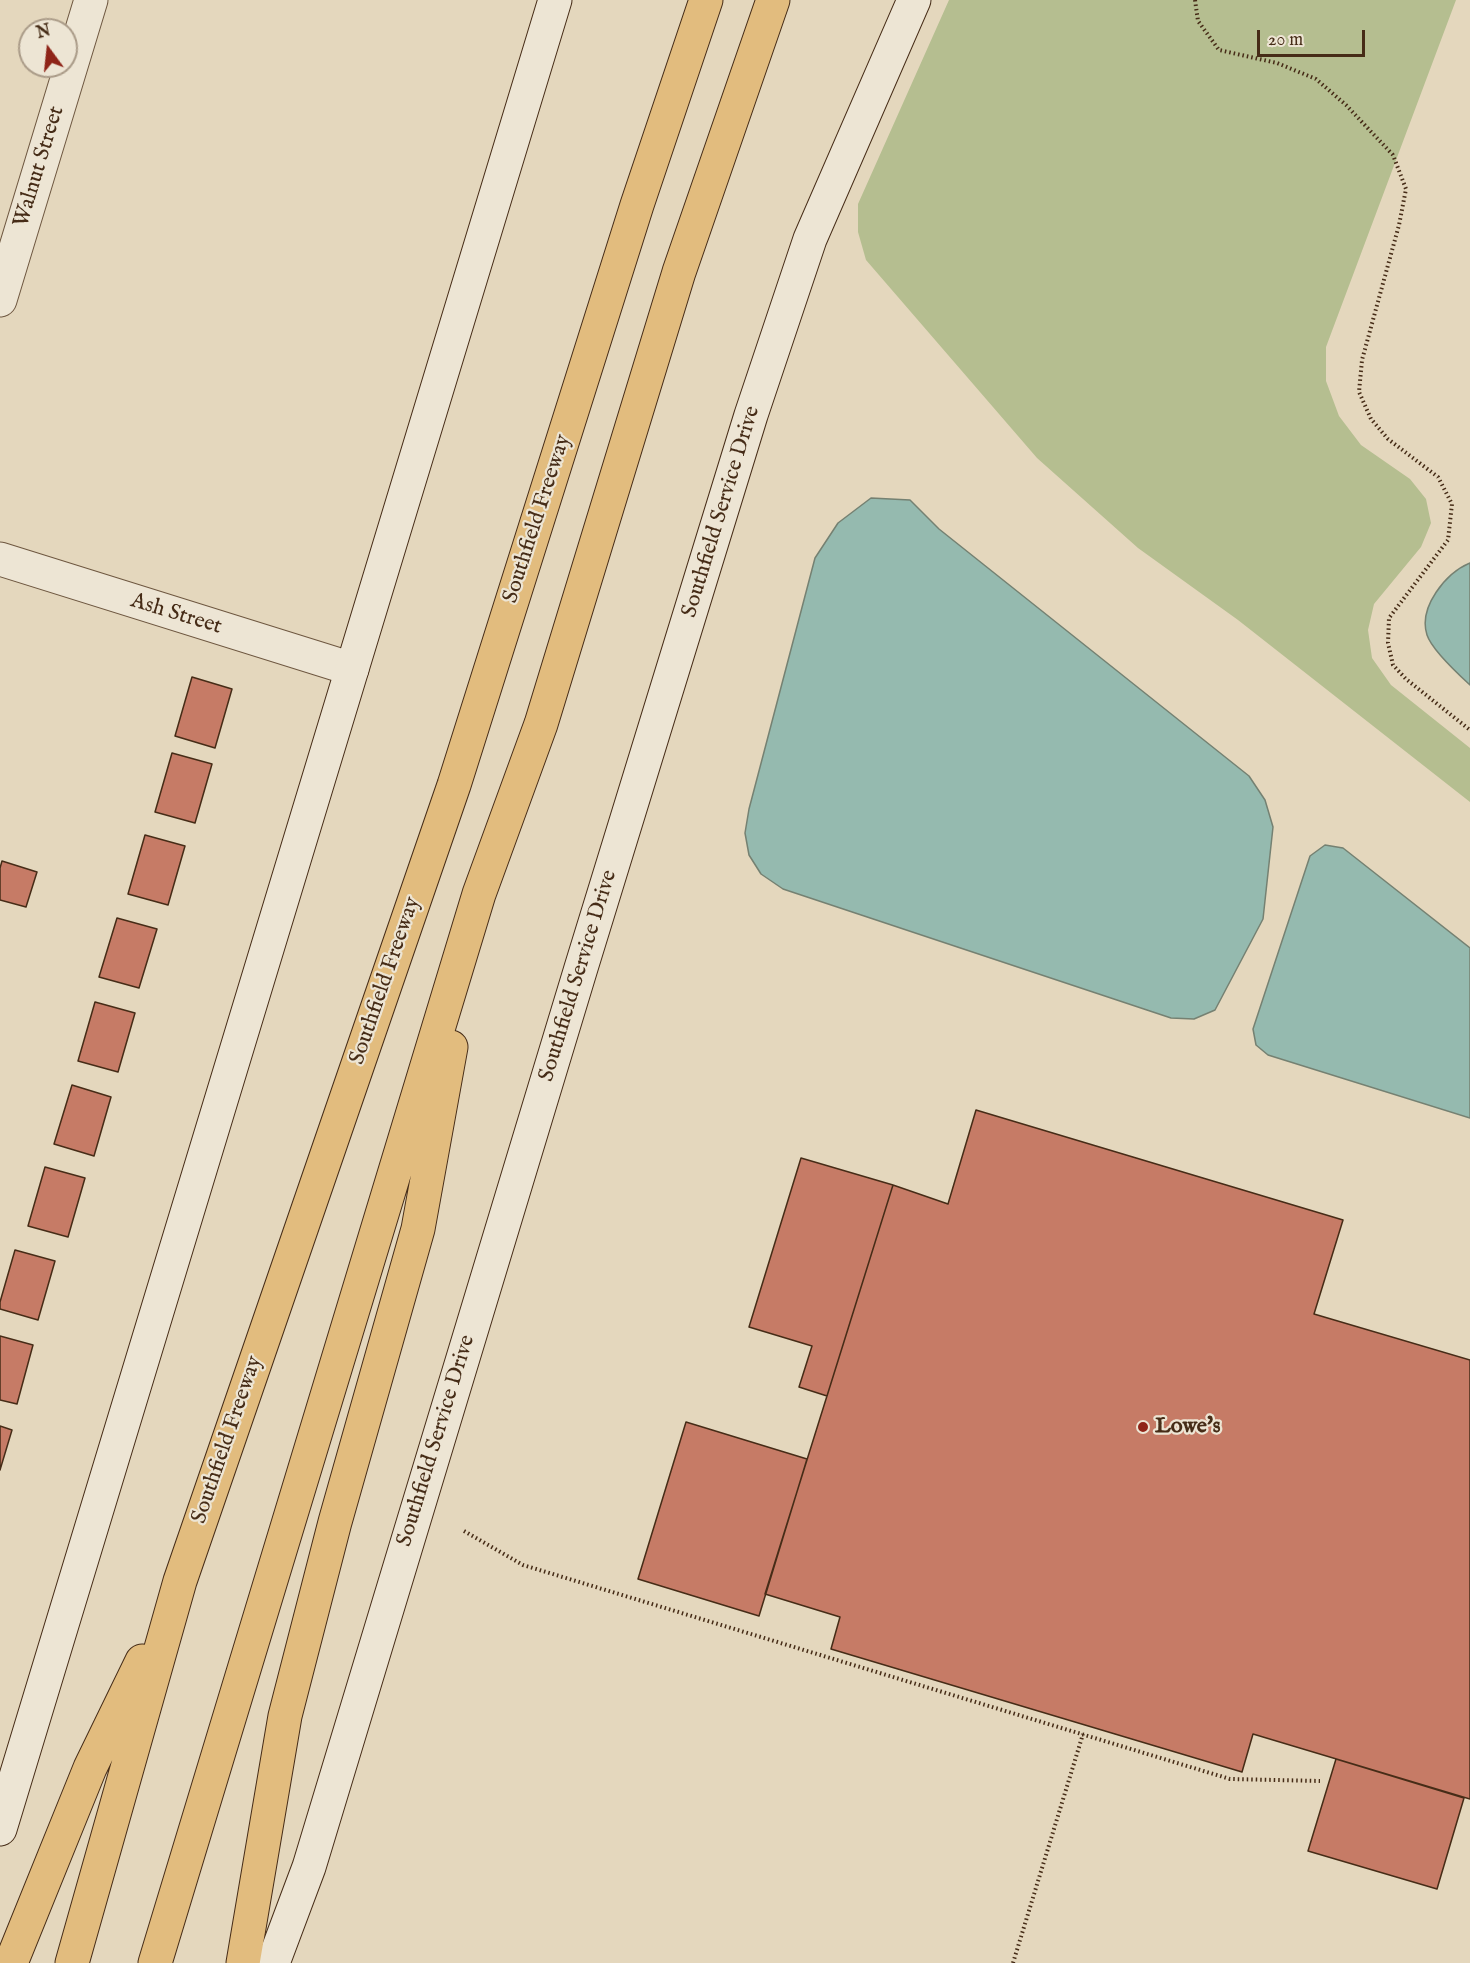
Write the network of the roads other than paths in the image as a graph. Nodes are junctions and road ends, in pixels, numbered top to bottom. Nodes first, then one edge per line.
1 (91, 0) edge
2 (706, 0) edge
3 (773, 0) edge
4 (914, 0) edge
5 (552, 2) edge
6 (0, 300) edge
7 (0, 559) edge
8 (352, 669) junction
9 (479, 894) junction
10 (180, 1581) junction
11 (0, 1829) edge
12 (11, 1963) edge
13 (72, 1963) edge
14 (155, 1963) edge
15 (243, 1963) edge
16 (273, 1963) edge

1 - 6 main road, Walnut Street
2 - 10 highway, Southfield Freeway
3 - 9 highway
4 - 16 main road, Southfield Service Drive
5 - 8 main road
7 - 8 main road, Ash Street
8 - 11 main road
9 - 14 highway
9 - 15 highway
10 - 12 highway
10 - 13 highway, Southfield Freeway

